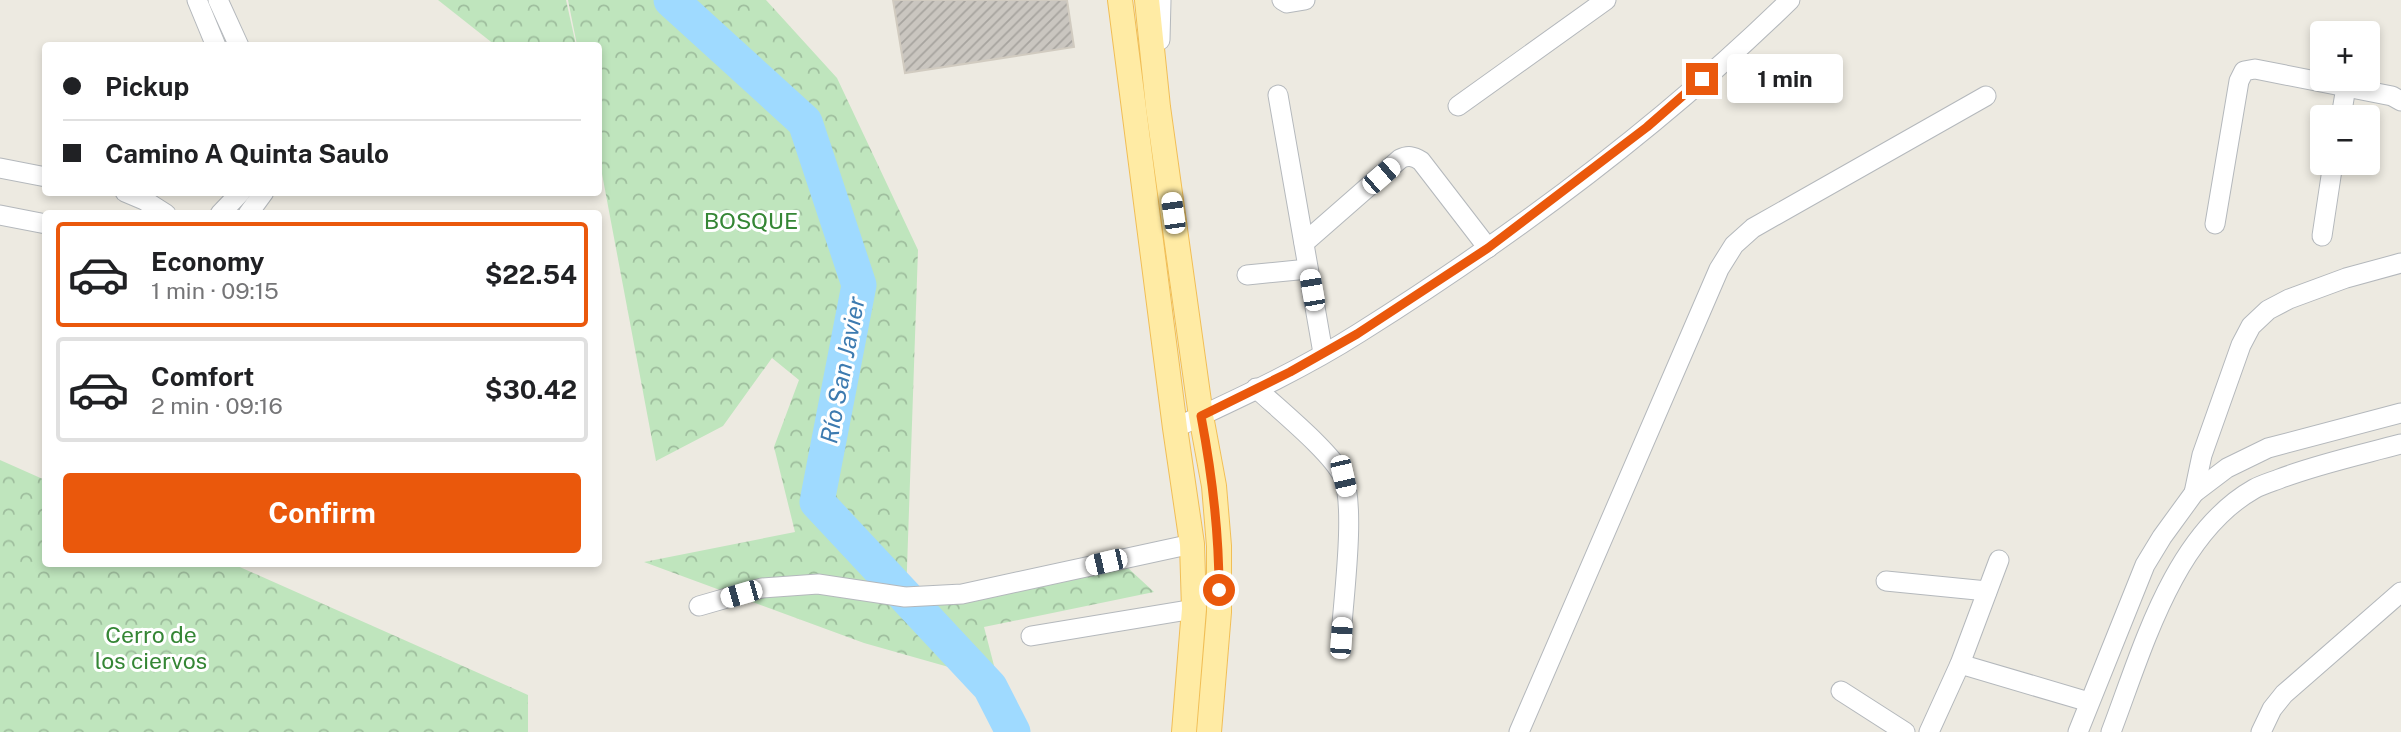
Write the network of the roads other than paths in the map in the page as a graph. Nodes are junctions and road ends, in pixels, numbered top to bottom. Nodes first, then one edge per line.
1 (198, 0) edge
2 (218, 0) edge
3 (1120, 0) edge
4 (1147, 0) edge
5 (1161, 0) edge
6 (1282, 0) edge
7 (1304, 0) edge
8 (1606, 0) edge
9 (1790, 0) edge
10 (214, 42) edge
11 (237, 42) edge
12 (2310, 80) edge
13 (2366, 91) edge
14 (1278, 95) dead end
15 (1986, 96) dead end
16 (2401, 101) edge
17 (1458, 106) dead end
18 (1158, 107) junction
19 (0, 168) edge
20 (2331, 175) edge
21 (42, 176) edge
22 (134, 196) edge
23 (238, 196) edge
24 (160, 210) edge
25 (224, 210) edge
26 (0, 215) edge
27 (42, 223) edge
28 (2215, 224) dead end
29 (2322, 236) dead end
30 (1304, 243) junction
31 (1488, 248) junction
32 (2401, 263) edge
33 (1308, 269) junction
34 (1247, 275) dead end
35 (1324, 353) junction
36 (1256, 388) junction
37 (2401, 413) edge
38 (1201, 416) junction
39 (1175, 428) junction
40 (2401, 444) edge
41 (1214, 486) junction
42 (1185, 487) junction
43 (2194, 493) junction
44 (1192, 544) junction
45 (1998, 560) dead end
46 (1886, 581) dead end
47 (1987, 592) junction
48 (2401, 592) edge
49 (699, 606) dead end
50 (1194, 609) junction
51 (1031, 636) dead end
52 (1341, 638) dead end
53 (1961, 664) junction
54 (1841, 691) dead end
55 (2090, 702) junction
56 (1184, 732) edge
57 (1209, 732) edge
58 (1519, 732) edge
59 (1905, 732) edge
60 (1929, 732) edge
61 (2078, 732) edge
62 (2111, 732) edge
63 (2261, 732) edge

1 - 10 street
2 - 11 street
3 - 39 main road
4 - 18 main road
5 - 18 street
6 - 7 street
8 - 17 street
9 - 31 street
12 - 28 street
13 - 16 street
14 - 30 street
15 - 58 street
18 - 38 main road
19 - 21 street
20 - 29 street
22 - 24 street
23 - 25 street
26 - 27 street
30 - 31 street
30 - 33 street
31 - 35 street
32 - 43 street
33 - 34 street
33 - 35 street
35 - 36 street
36 - 38 street
36 - 52 street
37 - 43 street
38 - 39 street
38 - 41 main road
39 - 42 main road
40 - 62 street
41 - 42 street
41 - 57 main road
42 - 44 main road
43 - 55 street
44 - 49 street
44 - 50 main road
45 - 47 street
46 - 47 street
47 - 53 street
48 - 63 street
50 - 51 street
50 - 56 main road
53 - 55 street
53 - 60 street
54 - 59 street
55 - 61 street

